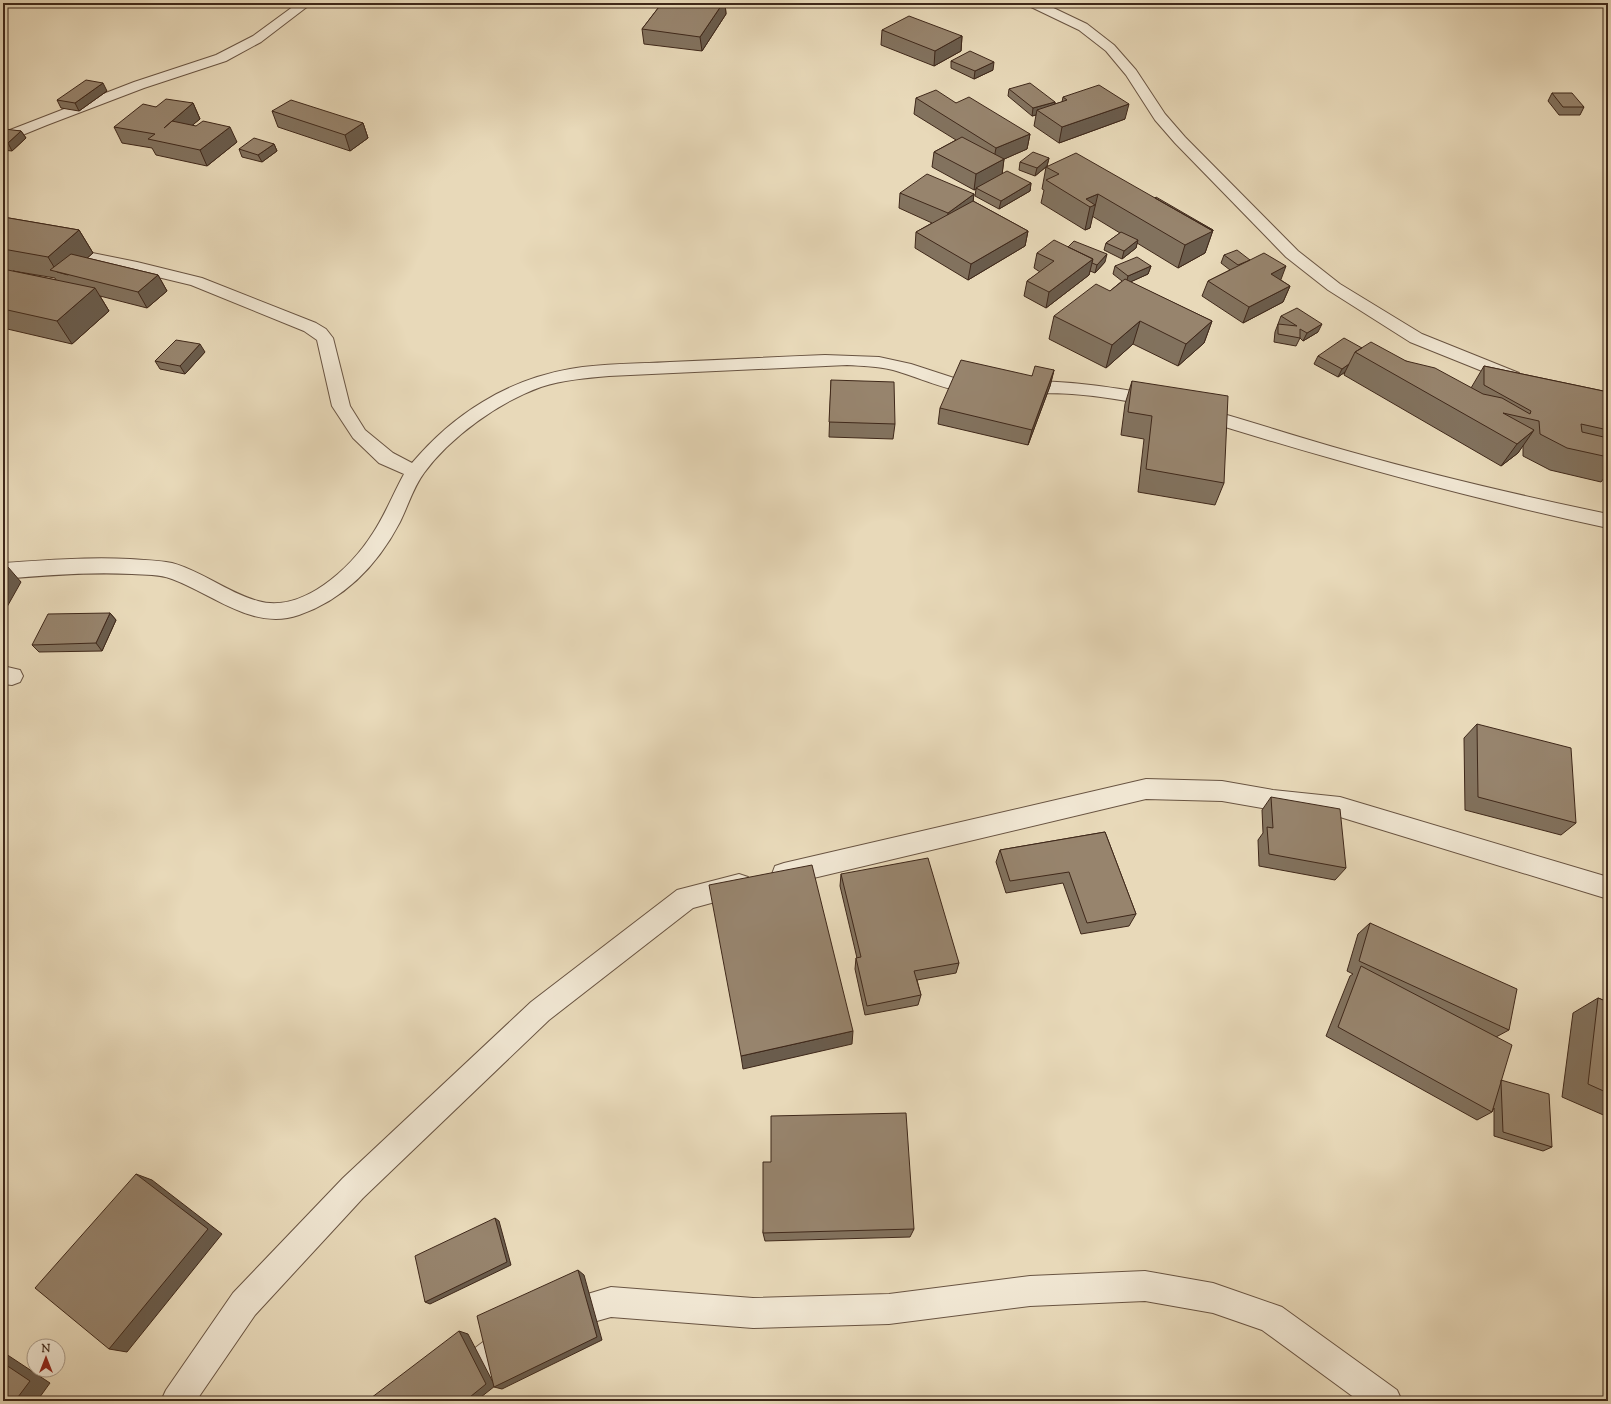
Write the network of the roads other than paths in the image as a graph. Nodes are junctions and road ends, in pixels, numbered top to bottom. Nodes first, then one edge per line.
1 (306, 3) edge
2 (1033, 3) edge
3 (3, 140) edge
4 (3, 240) edge
5 (1525, 381) edge
6 (415, 472) junction
7 (1608, 521) edge
8 (3, 571) edge
9 (1608, 888) edge
10 (177, 1401) edge
11 (438, 1401) edge
12 (1386, 1401) edge

1 - 3 street
2 - 5 street
4 - 6 street
6 - 7 street
6 - 8 street
9 - 10 street
11 - 12 street

